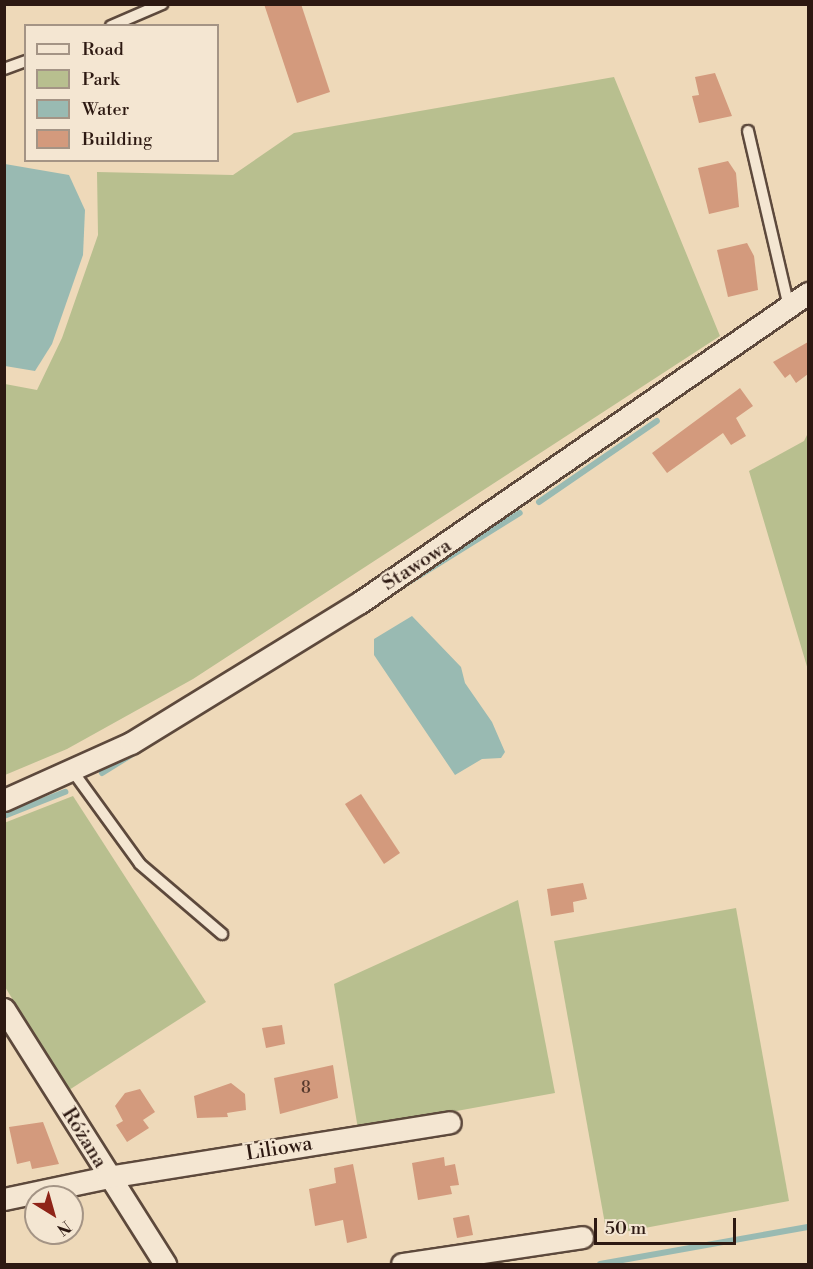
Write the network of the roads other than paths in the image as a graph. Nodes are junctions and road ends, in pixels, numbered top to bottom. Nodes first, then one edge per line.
1 (162, 4) edge
2 (116, 24) edge
3 (24, 62) edge
4 (4, 69) edge
5 (748, 131) dead end
6 (808, 293) edge
7 (789, 307) junction
8 (74, 773) junction
9 (4, 800) edge
10 (222, 934) dead end
11 (4, 1009) edge
12 (450, 1122) dead end
13 (108, 1177) junction
14 (4, 1199) edge
15 (582, 1237) dead end
16 (165, 1264) edge
17 (402, 1264) edge

1 - 2 lane
3 - 4 lane
5 - 7 lane
6 - 7 street, Stawowa
7 - 8 street, Stawowa
8 - 9 street, Stawowa
8 - 10 lane
11 - 13 street, Różana
12 - 13 street, Liliowa
13 - 14 street, Liliowa
13 - 16 street, Różana
15 - 17 street

